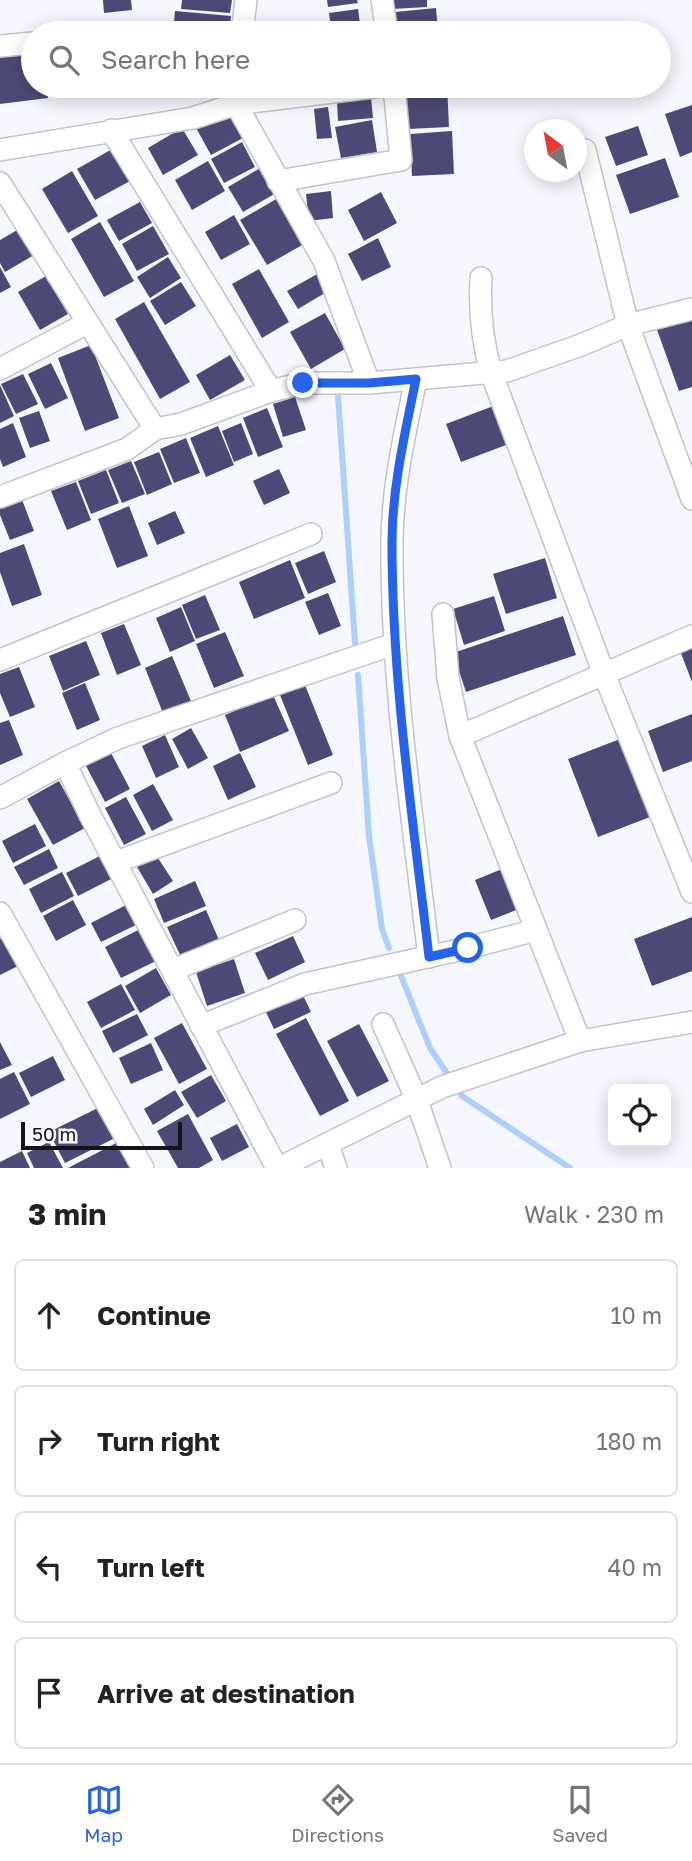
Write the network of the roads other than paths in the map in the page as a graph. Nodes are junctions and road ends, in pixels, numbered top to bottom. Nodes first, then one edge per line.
1 (246, 0) edge
2 (382, 0) edge
3 (243, 21) edge
4 (385, 21) edge
5 (21, 44) edge
6 (0, 46) edge
7 (231, 98) edge
8 (237, 98) edge
9 (395, 98) edge
10 (111, 130) junction
11 (0, 150) edge
12 (587, 158) edge
13 (278, 181) junction
14 (0, 183) edge
15 (481, 278) dead end
16 (692, 309) edge
17 (87, 323) junction
18 (628, 325) junction
19 (0, 369) edge
20 (491, 372) junction
21 (416, 379) junction
22 (369, 383) junction
23 (271, 391) junction
24 (156, 429) junction
25 (0, 497) edge
26 (692, 499) edge
27 (311, 534) dead end
28 (443, 614) dead end
29 (692, 636) edge
30 (394, 644) junction
31 (0, 660) edge
32 (604, 674) junction
33 (460, 736) junction
34 (65, 763) junction
35 (331, 783) dead end
36 (0, 798) edge
37 (116, 862) junction
38 (692, 892) edge
39 (0, 913) edge
40 (295, 920) dead end
41 (536, 930) junction
42 (429, 957) junction
43 (173, 970) junction
44 (692, 1021) edge
45 (383, 1024) dead end
46 (201, 1026) junction
47 (580, 1041) junction
48 (416, 1098) junction
49 (328, 1145) junction
50 (143, 1168) edge
51 (278, 1168) edge
52 (335, 1168) edge
53 (440, 1168) edge

1 - 3 street
2 - 4 street
5 - 6 street
7 - 10 street
8 - 13 street
9 - 13 street
10 - 11 street
10 - 23 street
12 - 18 street
13 - 22 street
14 - 17 street
15 - 20 street
16 - 18 street
17 - 19 street
17 - 24 street
18 - 20 street
18 - 26 street
20 - 21 street
20 - 32 street
21 - 22 street
21 - 30 street
22 - 23 street
23 - 24 street
24 - 25 street
27 - 31 street
28 - 33 street
29 - 32 street
30 - 34 street
30 - 42 street
32 - 33 street
32 - 38 street
33 - 41 street
34 - 36 street
34 - 37 street
35 - 37 street
37 - 43 street
39 - 50 street
40 - 43 street
41 - 42 street
41 - 47 street
42 - 46 street
43 - 46 street
44 - 47 street
45 - 48 street
46 - 51 street
47 - 48 street
48 - 49 street
48 - 53 street
49 - 51 street
49 - 52 street

